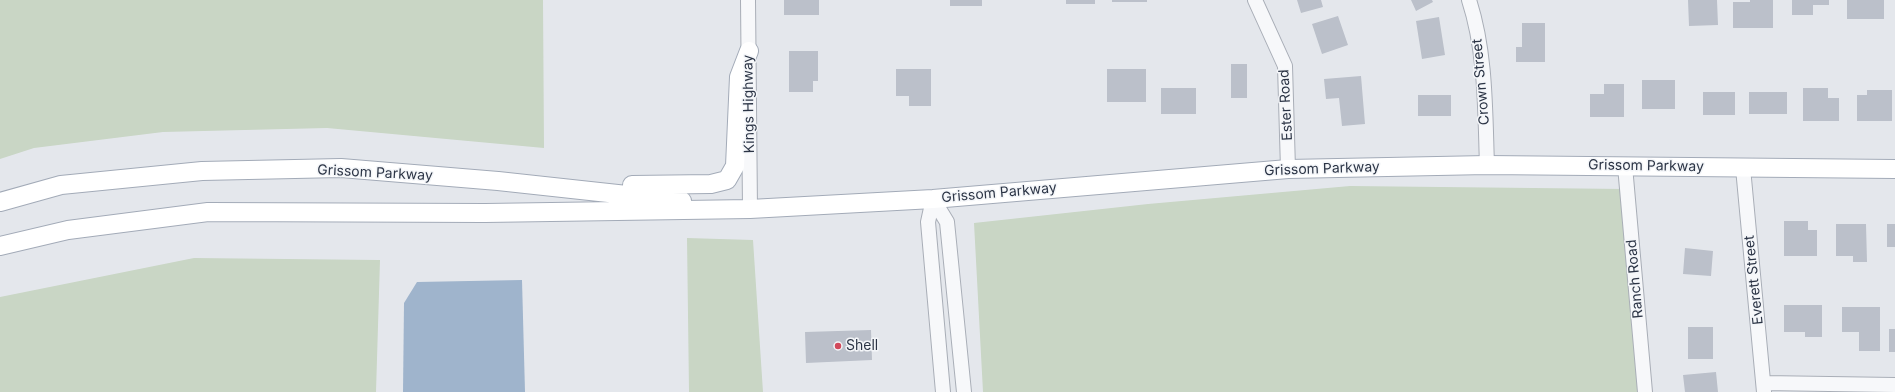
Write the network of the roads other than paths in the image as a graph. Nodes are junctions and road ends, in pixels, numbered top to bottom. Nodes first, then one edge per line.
1 (748, 0) edge
2 (1255, 0) edge
3 (1469, 0) edge
4 (748, 51) junction
5 (1487, 165) junction
6 (1625, 166) junction
7 (1743, 168) junction
8 (1288, 169) junction
9 (1895, 169) edge
10 (589, 190) junction
11 (933, 198) junction
12 (0, 202) edge
13 (750, 209) junction
14 (0, 246) edge
15 (1895, 385) edge
16 (1764, 388) edge
17 (943, 392) edge
18 (964, 392) edge
19 (1645, 392) edge

1 - 4 street, Kings Highway
2 - 8 street, Ester Road
3 - 5 street, Crown Street
4 - 10 main road
4 - 13 street, Kings Highway
5 - 6 main road, Grissom Parkway
5 - 8 main road, Grissom Parkway
6 - 7 main road, Grissom Parkway
6 - 19 street, Ranch Road
7 - 9 main road, Grissom Parkway
7 - 16 street, Everett Street
8 - 11 main road, Grissom Parkway
10 - 12 main road, Grissom Parkway
10 - 13 main road, Grissom Parkway
11 - 13 main road, Grissom Parkway
11 - 17 street
11 - 18 street
13 - 14 main road, Grissom Parkway
15 - 16 street

